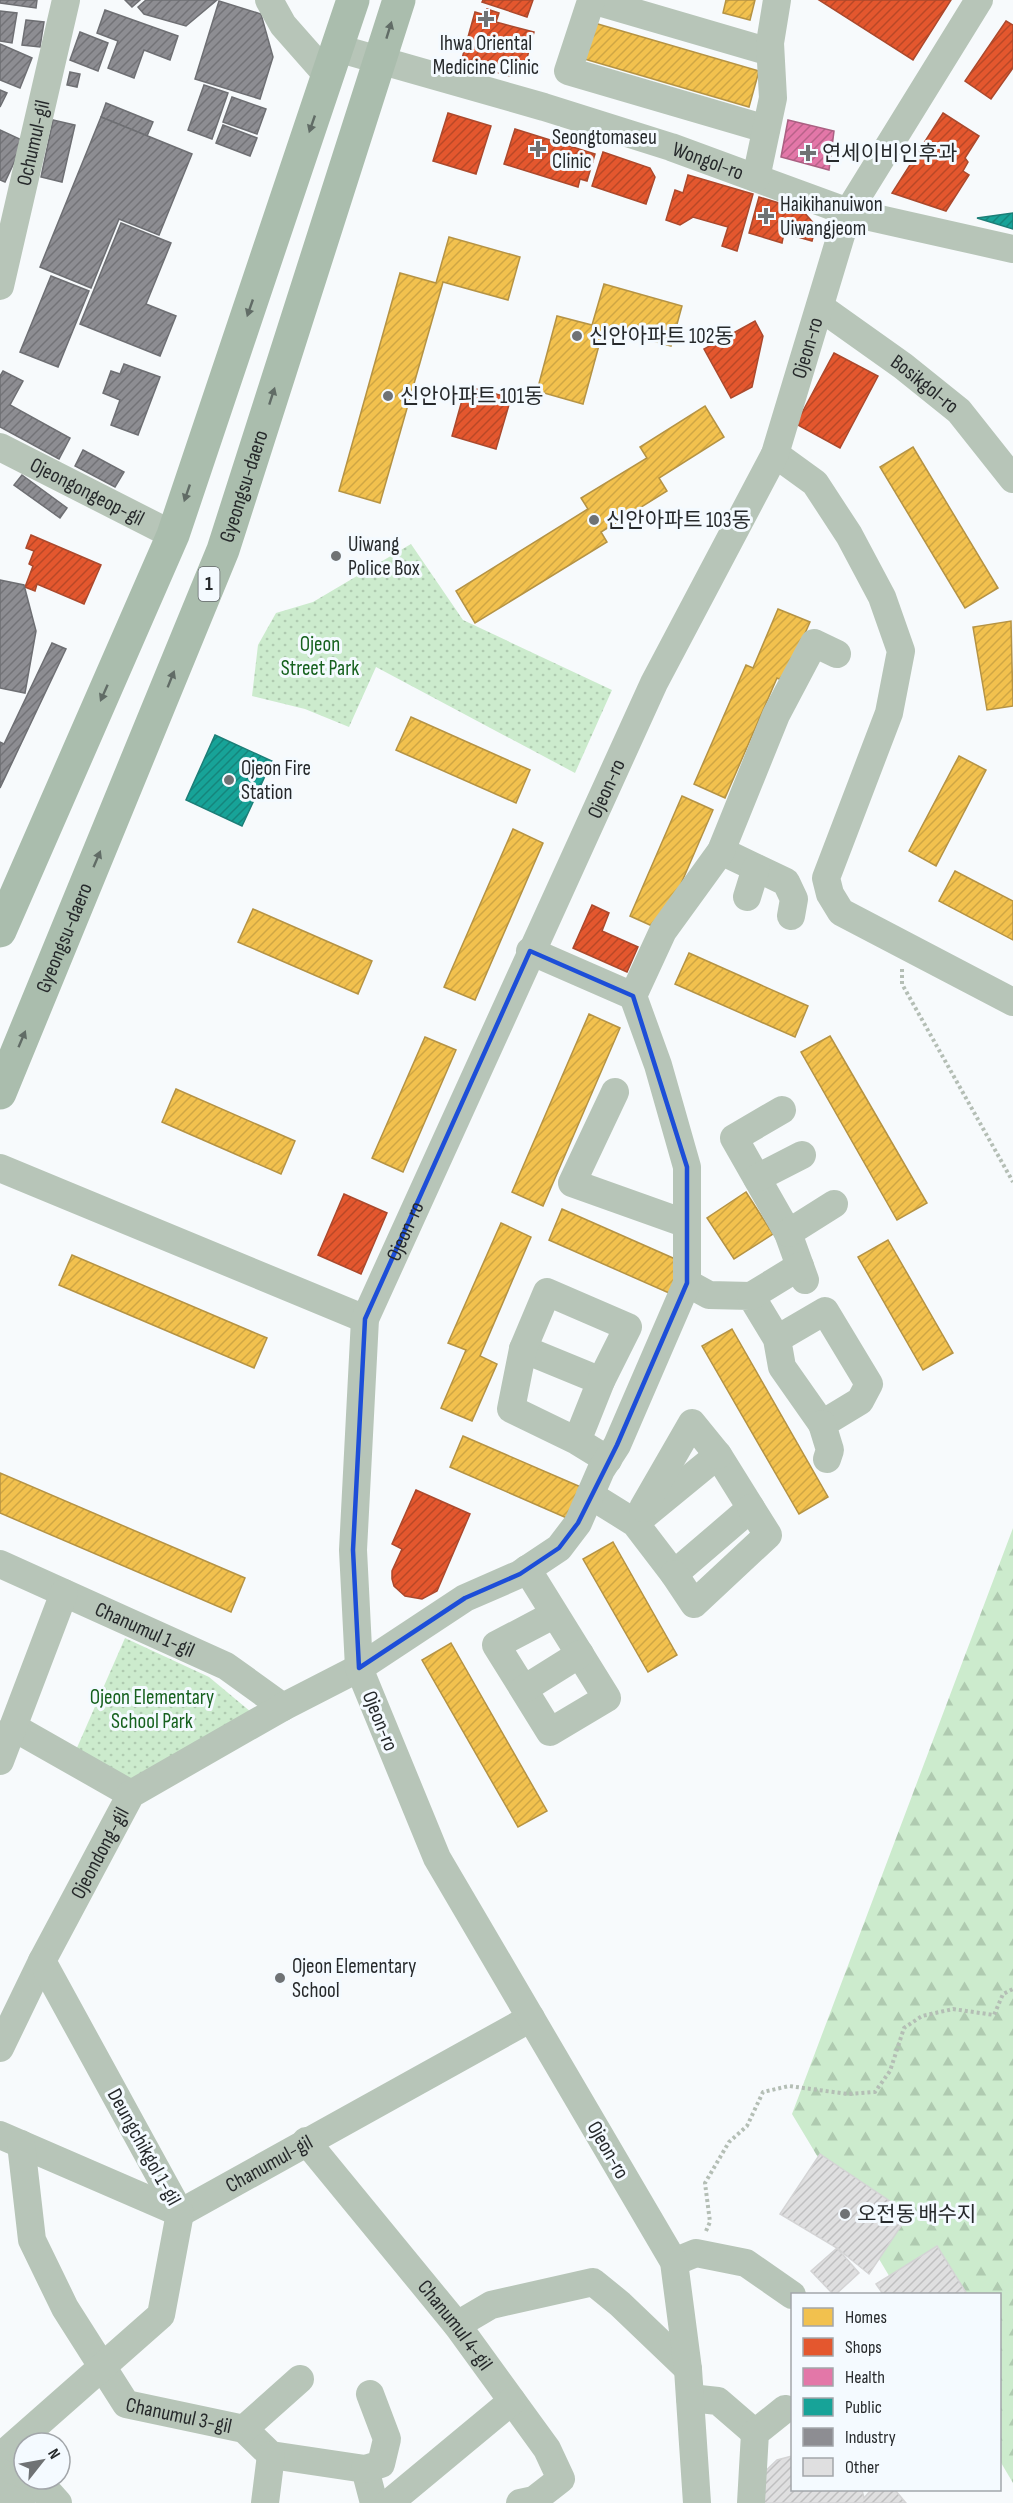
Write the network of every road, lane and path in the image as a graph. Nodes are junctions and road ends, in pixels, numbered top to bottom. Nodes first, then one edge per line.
1 (66, 0) edge
2 (269, 0) edge
3 (353, 0) edge
4 (399, 0) edge
5 (592, 0) edge
6 (777, 0) edge
7 (979, 0) edge
8 (770, 52) junction
9 (380, 61) junction
10 (333, 62) junction
11 (766, 129) junction
12 (756, 178) junction
13 (848, 212) junction
14 (1013, 249) edge
15 (0, 286) edge
16 (820, 307) junction
17 (0, 447) edge
18 (775, 454) junction
19 (1013, 479) edge
20 (173, 535) junction
21 (837, 654) dead end
22 (721, 851) junction
23 (756, 868) junction
24 (747, 897) dead end
25 (791, 916) dead end
26 (0, 932) edge
27 (903, 945) junction
28 (530, 951) junction
29 (633, 996) junction
30 (1013, 1002) edge
31 (615, 1092) dead end
32 (0, 1093) edge
33 (782, 1110) dead end
34 (802, 1155) dead end
35 (0, 1168) edge
36 (757, 1178) junction
37 (1013, 1182) edge
38 (834, 1204) dead end
39 (687, 1224) junction
40 (788, 1233) junction
41 (687, 1283) junction
42 (751, 1296) junction
43 (365, 1319) junction
44 (777, 1338) junction
45 (523, 1349) junction
46 (601, 1381) junction
47 (822, 1424) junction
48 (577, 1441) junction
49 (718, 1455) junction
50 (608, 1460) junction
51 (827, 1460) dead end
52 (590, 1495) junction
53 (635, 1523) junction
54 (0, 1564) edge
55 (527, 1569) junction
56 (64, 1593) junction
57 (555, 1614) junction
58 (580, 1654) junction
59 (359, 1668) junction
60 (524, 1689) junction
61 (283, 1707) junction
62 (13, 1726) junction
63 (0, 1761) edge
64 (131, 1794) junction
65 (42, 1961) junction
66 (1013, 1989) edge
67 (531, 2018) junction
68 (0, 2048) edge
69 (10, 2139) edge
70 (306, 2142) junction
71 (180, 2213) junction
72 (685, 2258) junction
73 (791, 2294) edge
74 (457, 2325) junction
75 (102, 2367) junction
76 (688, 2369) junction
77 (300, 2379) dead end
78 (370, 2394) dead end
79 (690, 2398) junction
80 (512, 2401) junction
81 (785, 2409) dead end
82 (244, 2429) junction
83 (755, 2433) junction
84 (271, 2455) junction
85 (0, 2457) edge
86 (365, 2469) junction
87 (0, 2472) edge
88 (0, 2494) edge
89 (51, 2500) edge
90 (21, 2503) edge
91 (266, 2503) edge
92 (374, 2503) edge
93 (389, 2503) edge
94 (520, 2503) edge
95 (697, 2503) edge
96 (751, 2503) edge

1 - 15 street, Ochumul-gil
2 - 10 street
3 - 10 main road
9 -> 4 main road, Gyeongsu-daero / 1
5 - 8 street
5 - 11 street
6 - 8 street
7 - 13 street, Ojeon-ro
8 - 11 street
9 - 10 street, Wongol-ro
9 - 12 street, Wongol-ro
32 -> 9 main road, Gyeongsu-daero / 1
10 -> 20 main road
11 - 12 street
12 - 13 street, Wongol-ro
13 - 14 street, Wongol-ro
13 - 16 street, Ojeon-ro
16 - 18 street, Ojeon-ro
16 - 19 street, Bosikgol-ro
17 - 20 street, Ojeongongeop-gil
18 - 27 street
18 - 28 street, Ojeon-ro
20 -> 26 main road
21 - 22 street
22 - 23 street
22 - 29 street
23 - 24 street
23 - 25 street
27 - 30 street
27 - 37 path
28 - 29 street
28 - 43 street, Ojeon-ro
29 - 39 street
31 - 39 street
33 - 36 street
34 - 36 street
35 - 43 street
36 - 40 street
38 - 40 street
39 - 41 street
40 - 42 street
41 - 42 street
41 - 50 street, Ojeondong-gil
42 - 44 street
43 - 59 street, Ojeon-ro
44 - 47 street
44 - 47 street
45 - 46 street
45 - 46 street
45 - 48 street
46 - 48 street
47 - 51 street
48 - 50 street
49 - 53 street
49 - 53 street
49 - 53 street
50 - 52 street, Ojeondong-gil
52 - 53 street
52 - 55 street, Ojeondong-gil
54 - 56 street, Chanumul 1-gil
55 - 57 street
55 - 59 street, Ojeondong-gil
56 - 61 street, Chanumul 1-gil
56 - 62 street
57 - 58 street
57 - 60 street
58 - 60 street
58 - 60 street
59 - 61 street, Ojeondong-gil
59 - 67 street, Ojeon-ro
61 - 64 street, Ojeondong-gil
62 - 63 street
62 - 64 street
64 - 65 street, Ojeondong-gil
65 - 68 street, Ojeondong-gil
65 - 71 street, Deungchikgol 1-gil
66 - 72 path
67 - 70 street, Chanumul-gil
67 - 72 street, Ojeon-ro
69 - 71 street
69 - 75 street, Chanumul 3-gil
70 - 71 street, Chanumul-gil
70 - 74 street, Chanumul 4-gil
71 - 75 street, Deungchikgol 1-gil
72 - 73 street
72 - 76 street, Ojeon-ro
74 - 76 street
74 - 80 street, Chanumul 4-gil
75 - 82 street, Chanumul 3-gil
75 - 85 street, Deungchikgol 1-gil
76 - 79 street, Ojeon-ro
77 - 82 street
78 - 86 street
79 - 83 street
79 - 95 street, Ojeon-ro
80 - 93 street
80 - 94 street, Chanumul 4-gil
81 - 83 street
82 - 84 street, Chanumul 3-gil
83 - 96 street
84 - 86 street
84 - 91 street
86 - 92 street
87 - 89 street
88 - 90 street

